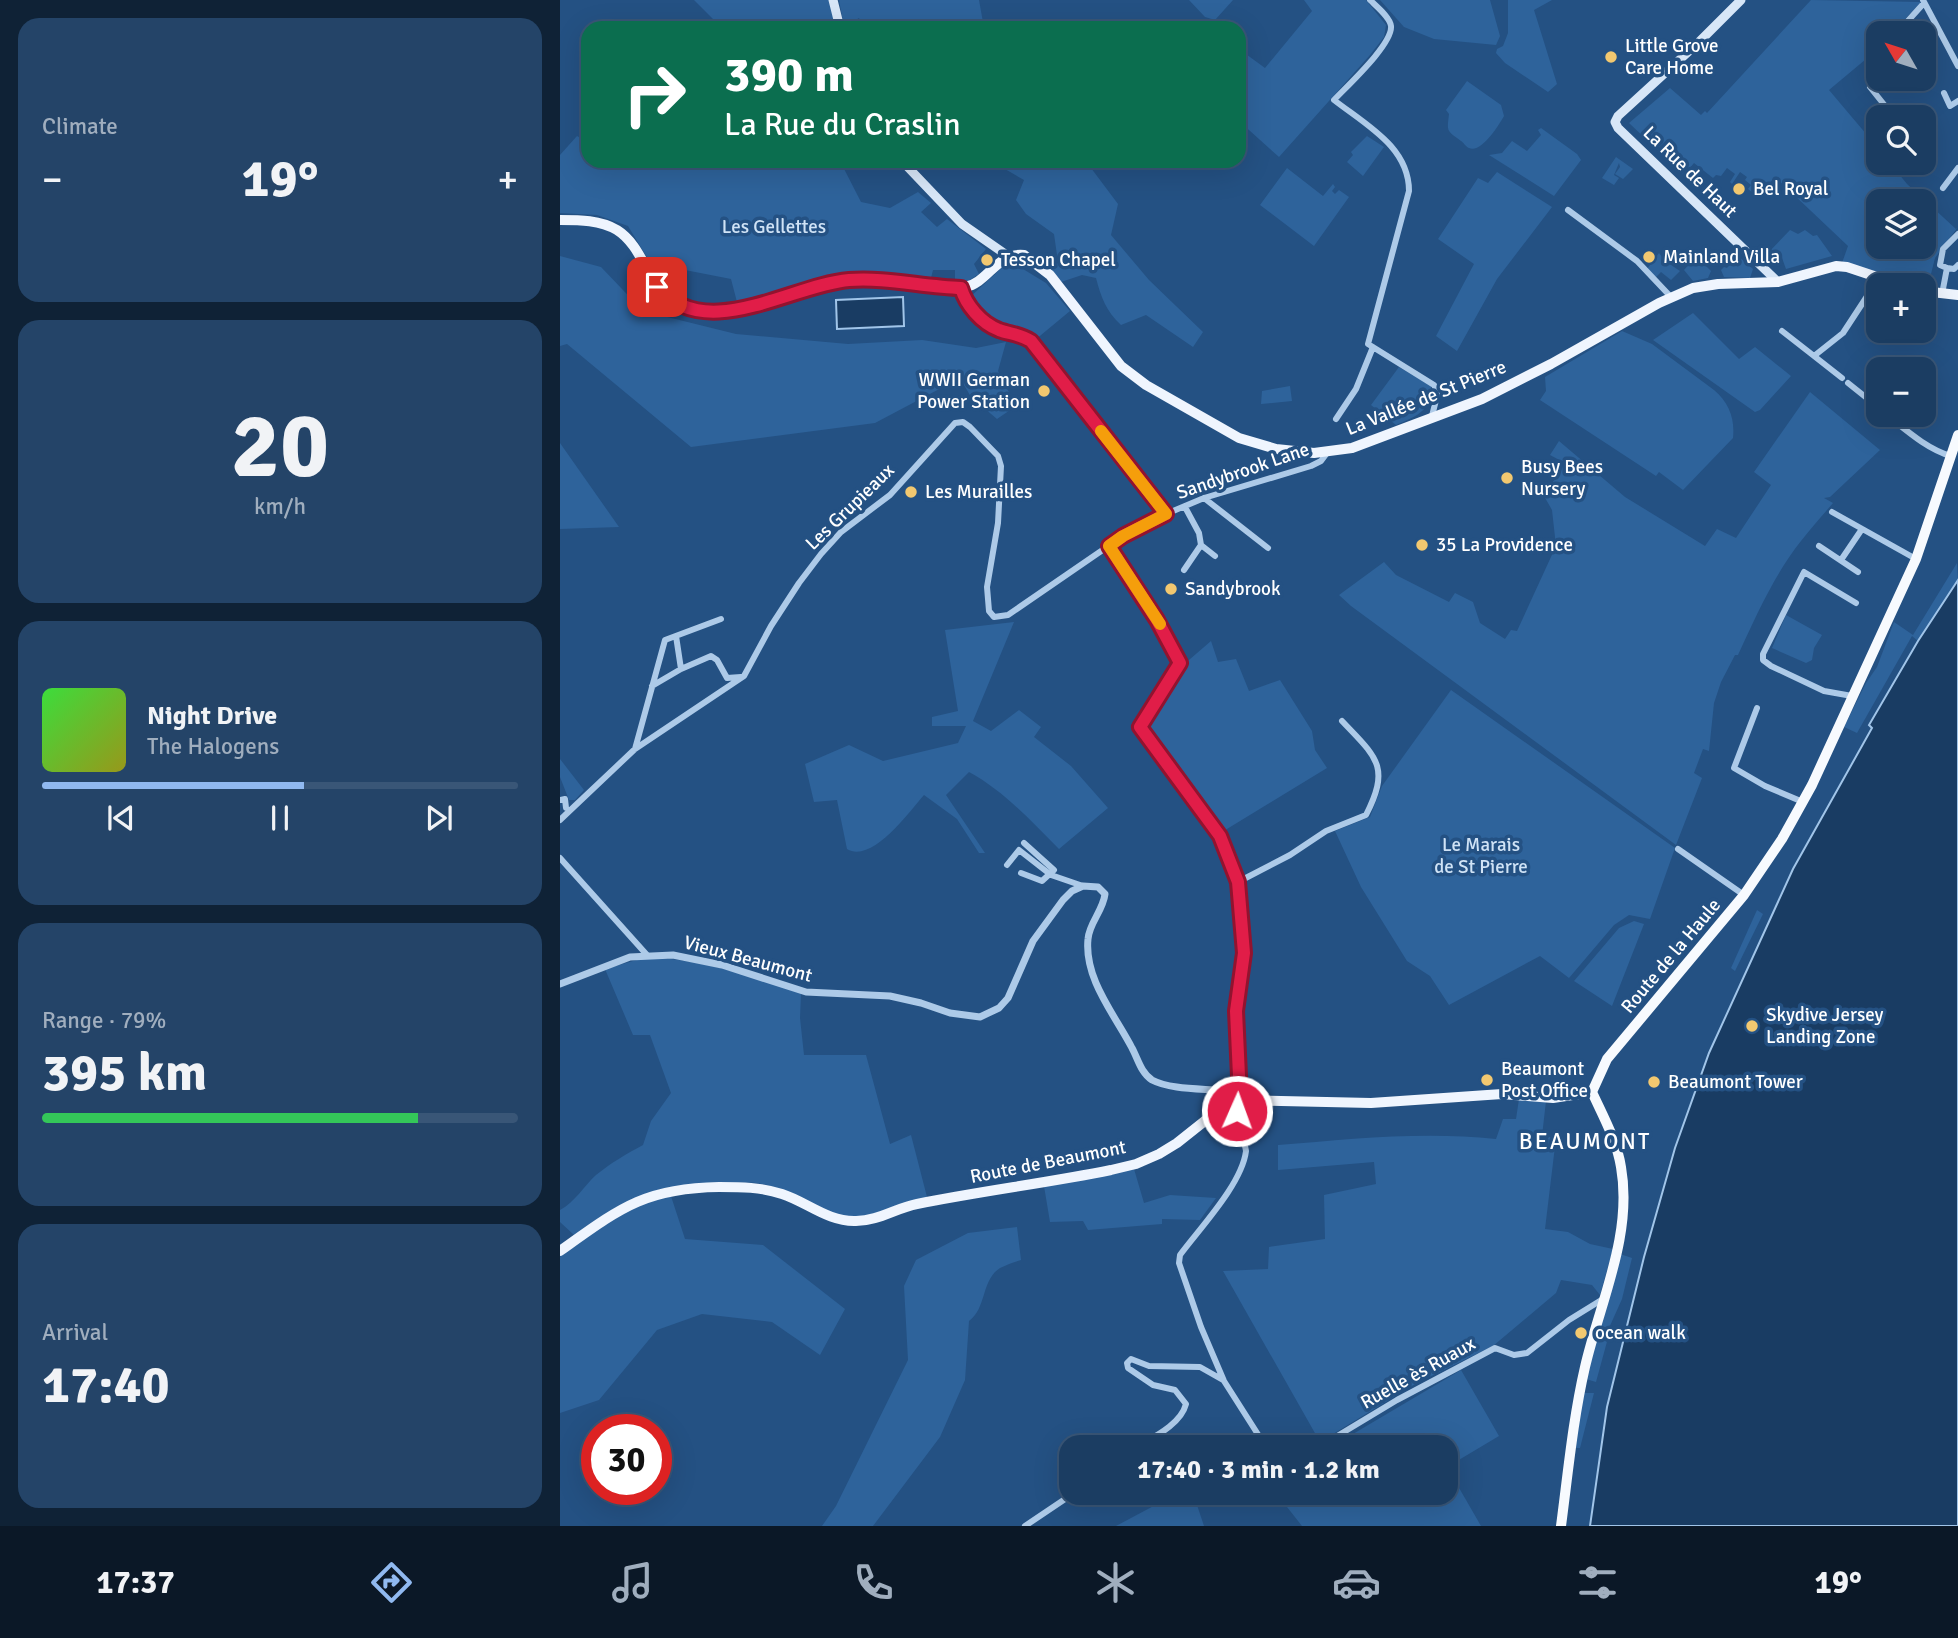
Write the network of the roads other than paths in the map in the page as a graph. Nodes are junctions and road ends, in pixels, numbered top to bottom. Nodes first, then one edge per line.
1 (833, 0) edge
2 (1370, 0) edge
3 (1741, 0) edge
4 (1924, 1) edge
5 (838, 21) edge
6 (1908, 21) edge
7 (1958, 66) edge
8 (1873, 91) edge
9 (1944, 93) dead end
10 (1958, 101) edge
11 (1884, 105) edge
12 (909, 168) edge
13 (1958, 168) edge
14 (1943, 188) dead end
15 (1568, 209) dead end
16 (560, 219) edge
17 (1958, 234) edge
18 (1008, 256) junction
19 (1958, 265) edge
20 (1947, 268) junction
21 (1866, 274) edge
22 (1778, 282) junction
23 (961, 288) junction
24 (1936, 293) edge
25 (1942, 294) junction
26 (1958, 295) edge
27 (1671, 297) junction
28 (1866, 298) edge
29 (1782, 331) dead end
30 (1374, 347) junction
31 (1814, 356) junction
32 (1866, 397) edge
33 (1432, 416) junction
34 (1336, 419) dead end
35 (1902, 427) edge
36 (1958, 436) edge
37 (1327, 453) junction
38 (1951, 456) junction
39 (1204, 498) junction
40 (1185, 507) junction
41 (1832, 512) dead end
42 (1166, 514) junction
43 (1862, 529) junction
44 (1201, 545) junction
45 (1109, 546) junction
46 (1819, 546) dead end
47 (1268, 548) dead end
48 (1215, 556) dead end
49 (1916, 559) junction
50 (1841, 560) junction
51 (1184, 570) dead end
52 (1858, 572) dead end
53 (1856, 603) dead end
54 (721, 619) dead end
55 (676, 636) junction
56 (681, 669) junction
57 (744, 676) junction
58 (652, 686) junction
59 (1852, 696) junction
60 (1757, 708) dead end
61 (1342, 722) dead end
62 (635, 749) junction
63 (560, 800) edge
64 (1802, 802) junction
65 (565, 809) edge
66 (560, 820) edge
67 (1024, 843) dead end
68 (1678, 849) dead end
69 (560, 858) edge
70 (1007, 865) dead end
71 (1021, 873) dead end
72 (1051, 875) junction
73 (1238, 882) junction
74 (1083, 886) junction
75 (1744, 895) junction
76 (647, 955) junction
77 (560, 984) edge
78 (1592, 1092) junction
79 (1236, 1101) junction
80 (560, 1251) edge
81 (1603, 1299) junction
82 (1224, 1381) junction
83 (1155, 1435) edge
84 (1258, 1435) edge
85 (1339, 1435) edge
86 (1059, 1503) edge
87 (1025, 1526) edge
88 (1561, 1526) edge

1 - 5 main road
2 - 30 street
3 - 22 main road, La Rue de Haut
4 - 6 street
4 - 7 street
8 - 11 street
9 - 10 street
12 - 18 main road
13 - 14 street
15 - 27 street
16 - 23 main road
17 - 20 street
18 - 23 main road
18 - 37 main road, La Vallée de St Pierre
19 - 20 street
20 - 25 street
21 - 22 main road, La Vallée de St Pierre
22 - 27 main road, La Vallée de St Pierre
23 - 42 street
24 - 25 main road
25 - 26 main road
27 - 33 main road, La Vallée de St Pierre
28 - 31 street
29 - 31 street
30 - 33 street
30 - 34 street
31 - 32 street
33 - 37 main road, La Vallée de St Pierre
35 - 38 street
36 - 38 highway, Route de la Haule
37 - 39 street, Sandybrook Lane
38 - 49 highway, Route de la Haule
39 - 40 street, Sandybrook Lane
39 - 47 street
40 - 42 street, Sandybrook Lane
40 - 44 street
41 - 43 street
42 - 45 street, Les Grupieaux
43 - 49 street
43 - 50 street
44 - 48 street
44 - 51 street
45 - 57 street, Les Grupieaux
45 - 73 street
46 - 50 street
49 - 59 highway, Route de la Haule
50 - 52 street
53 - 59 street
54 - 55 street
55 - 56 street
55 - 58 street
56 - 57 street
56 - 58 street
57 - 62 street, Les Grupieaux
58 - 62 street
59 - 64 highway, Route de la Haule
60 - 64 street
61 - 73 street
62 - 65 street, Les Grupieaux
63 - 65 street
64 - 75 highway, Route de la Haule
65 - 66 street, Les Grupieaux
67 - 72 street
68 - 75 street
69 - 76 street
70 - 72 street
71 - 72 street
72 - 74 street
73 - 79 street
74 - 76 street, Vieux Beaumont
74 - 79 street
75 - 78 highway, Route de la Haule
76 - 77 street, Vieux Beaumont
78 - 79 main road
78 - 81 highway
79 - 80 main road, Route de Beaumont
79 - 82 street
81 - 85 street, Ruelle ès Ruaux
81 - 88 highway
82 - 83 street
82 - 84 street
86 - 87 street

